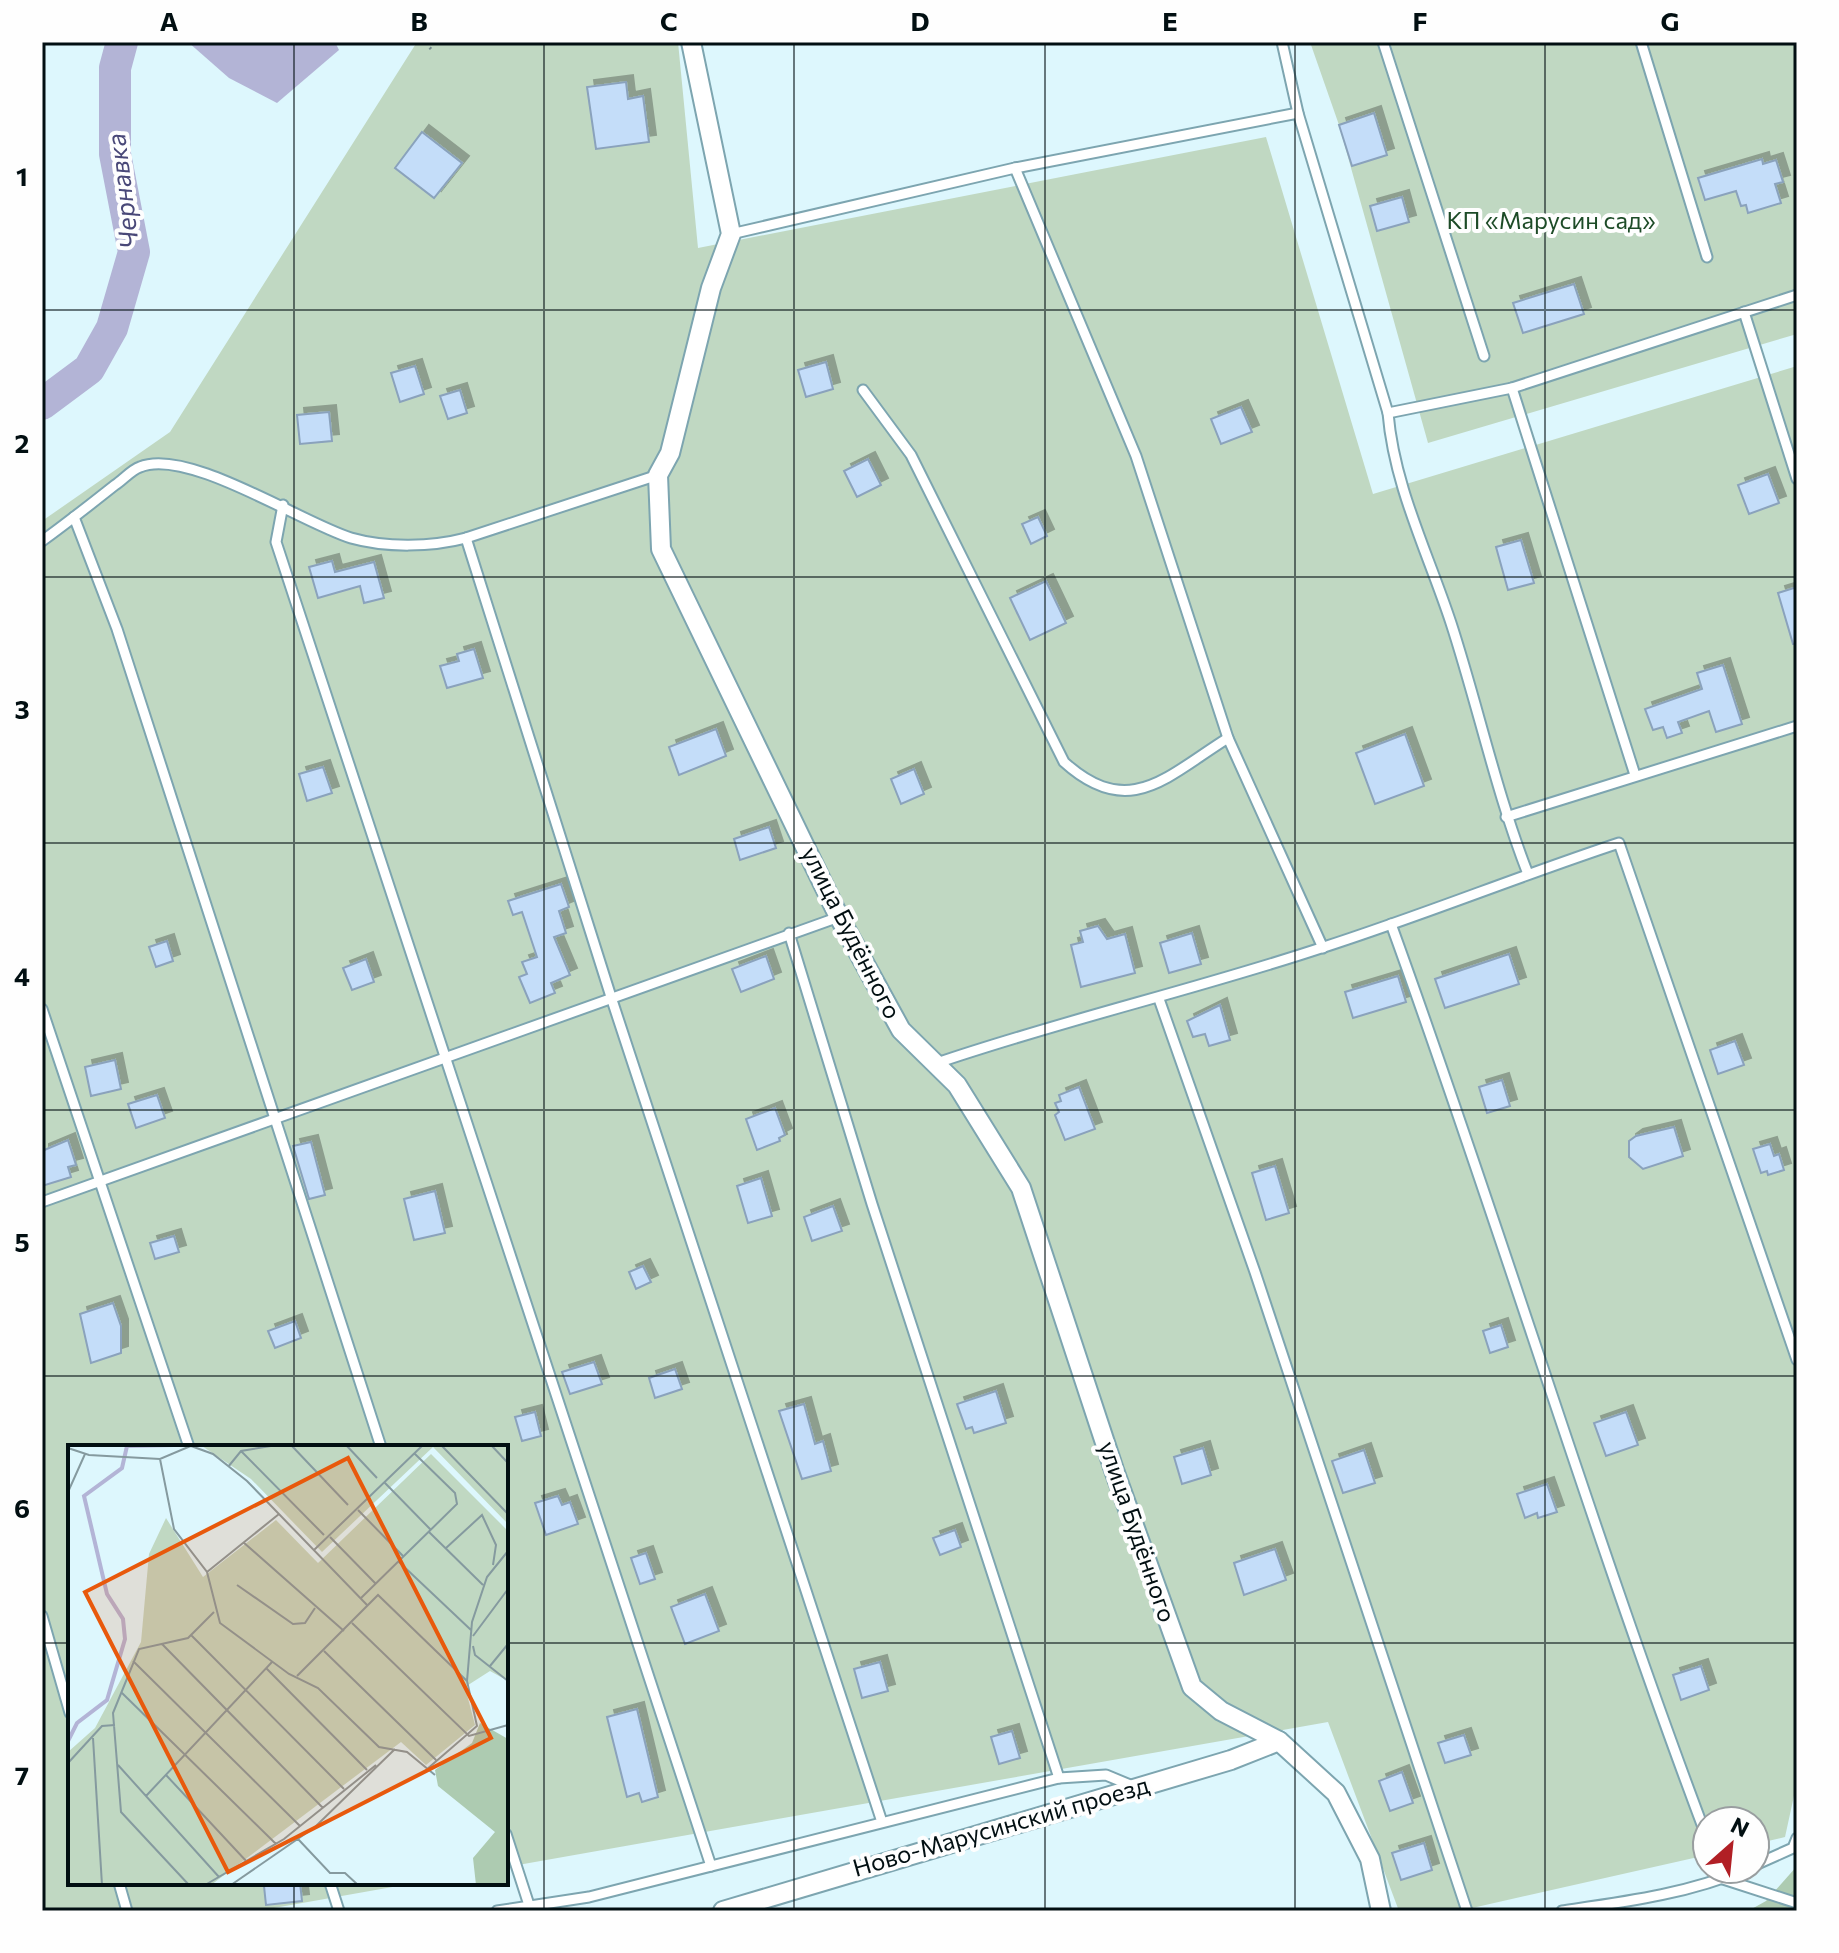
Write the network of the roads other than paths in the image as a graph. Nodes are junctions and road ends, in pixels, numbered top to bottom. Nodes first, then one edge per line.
1 (691, 42) edge
2 (1282, 42) edge
3 (1383, 42) edge
4 (1641, 42) edge
5 (1298, 113) junction
6 (1015, 168) junction
7 (731, 234) junction
8 (1707, 257) dead end
9 (1797, 295) edge
10 (1744, 312) junction
11 (1484, 356) dead end
12 (1512, 388) junction
13 (863, 390) dead end
14 (1388, 413) junction
15 (658, 475) junction
16 (1797, 479) edge
17 (283, 505) junction
18 (74, 517) junction
19 (466, 538) junction
20 (42, 541) edge
21 (1797, 726) edge
22 (1228, 738) junction
23 (1635, 775) junction
24 (1506, 817) junction
25 (1528, 874) junction
26 (839, 917) junction
27 (1391, 924) junction
28 (789, 933) junction
29 (1323, 948) junction
30 (1159, 999) junction
31 (612, 1000) junction
32 (42, 1009) edge
33 (445, 1057) junction
34 (937, 1063) junction
35 (275, 1117) junction
36 (102, 1180) junction
37 (42, 1202) edge
38 (1797, 1360) edge
39 (188, 1445) edge
40 (380, 1445) edge
41 (42, 1616) edge
42 (68, 1706) edge
43 (1279, 1741) junction
44 (1059, 1778) junction
45 (1137, 1787) junction
46 (1695, 1805) edge
47 (882, 1822) junction
48 (1797, 1838) edge
49 (508, 1840) edge
50 (1771, 1858) edge
51 (711, 1866) junction
52 (120, 1885) edge
53 (331, 1885) edge
54 (1699, 1885) edge
55 (1742, 1885) edge
56 (1797, 1903) edge
57 (529, 1905) junction
58 (127, 1911) edge
59 (339, 1911) edge
60 (497, 1911) edge
61 (723, 1911) edge
62 (1381, 1911) edge
63 (1467, 1911) edge
64 (1562, 1911) edge

1 - 7 street
2 - 5 lane
3 - 11 lane
4 - 8 lane
5 - 6 lane
5 - 14 lane
6 - 7 lane
6 - 22 lane
7 - 15 street, улица Будённого
9 - 10 lane
10 - 12 lane
10 - 16 lane
12 - 14 lane
12 - 23 lane
13 - 22 lane
14 - 24 lane
15 - 19 lane
15 - 26 street, улица Будённого
17 - 18 lane
17 - 19 lane
17 - 33 lane
18 - 20 lane
18 - 35 lane
19 - 31 lane
21 - 23 lane
22 - 29 lane
23 - 24 lane
24 - 25 lane
25 - 27 lane
25 - 38 lane
26 - 28 lane
26 - 34 street, улица Будённого
27 - 29 lane
27 - 46 lane
28 - 31 lane
28 - 44 lane
29 - 30 lane
30 - 34 lane
30 - 63 lane
31 - 33 lane
31 - 47 lane
32 - 36 lane
33 - 35 lane
33 - 51 lane
34 - 43 street, улица Будённого
35 - 36 lane
35 - 40 lane
36 - 37 lane
36 - 39 lane
41 - 42 lane
43 - 45 street, Ново-Марусинский проезд
43 - 62 street, улица Будённого
44 - 45 lane
44 - 47 lane
45 - 61 street, Ново-Марусинский проезд
47 - 51 lane
48 - 50 lane
49 - 57 lane
51 - 57 lane
52 - 58 lane
53 - 59 lane
54 - 64 lane
55 - 56 lane
57 - 60 lane

